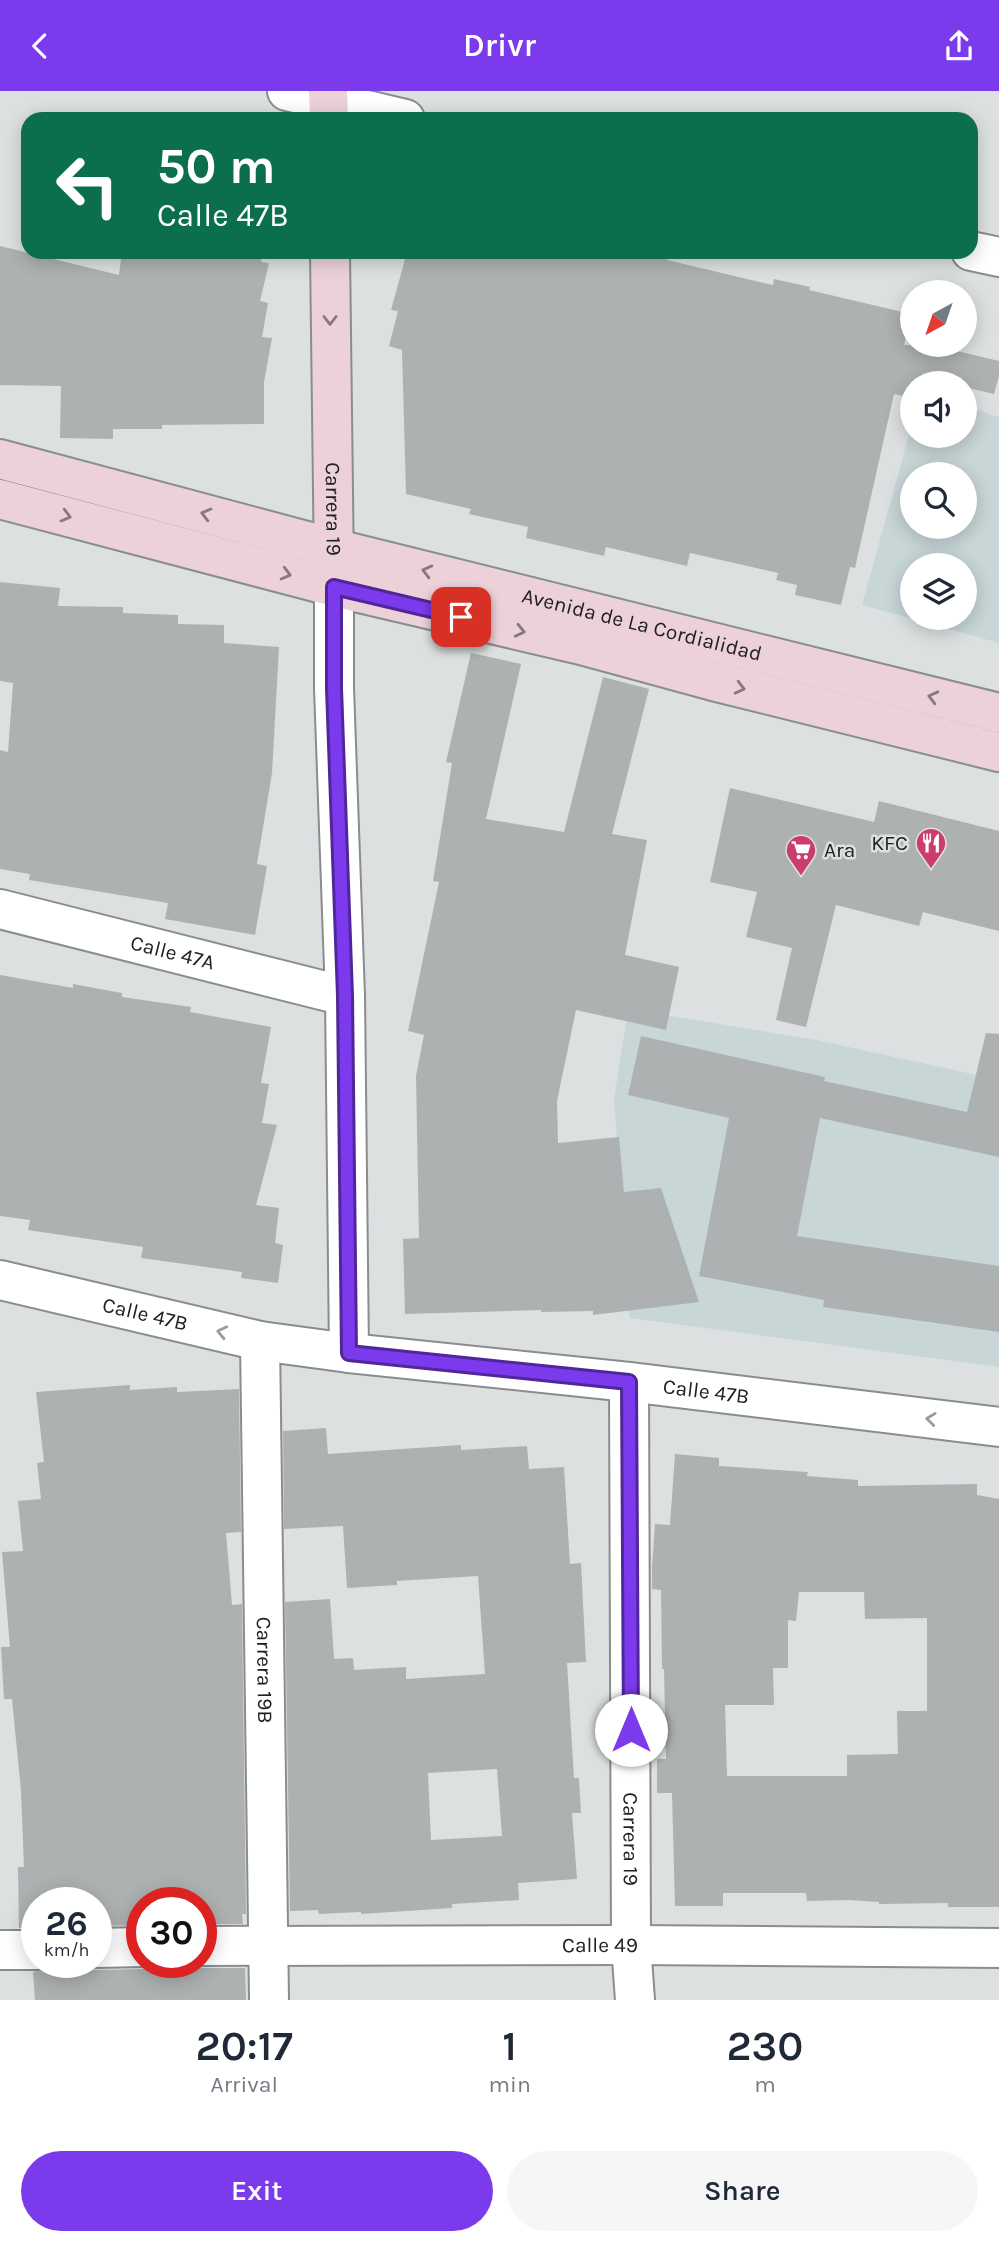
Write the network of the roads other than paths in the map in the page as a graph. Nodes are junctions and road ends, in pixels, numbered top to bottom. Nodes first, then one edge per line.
1 (287, 91) edge
2 (329, 104) edge
3 (370, 112) edge
4 (978, 252) edge
5 (999, 257) edge
6 (330, 259) edge
7 (0, 459) edge
8 (0, 499) edge
9 (333, 548) junction
10 (334, 587) junction
11 (999, 713) edge
12 (999, 752) edge
13 (0, 909) edge
14 (345, 996) junction
15 (0, 1280) edge
16 (260, 1341) junction
17 (349, 1353) junction
18 (629, 1382) junction
19 (999, 1427) edge
20 (269, 1944) junction
21 (631, 1945) junction
22 (217, 1946) edge
23 (999, 1948) edge
24 (0, 1950) edge
25 (21, 1950) edge
26 (269, 2000) edge
27 (635, 2000) edge

1 - 2 street
2 - 3 street
4 - 5 street
6 -> 9 main road, Carrera 19
9 -> 7 main road, Avenida de La Cordialidad
8 -> 10 main road, Avenida de La Cordialidad
9 - 10 main road, Carrera 19
11 -> 9 main road, Avenida de La Cordialidad
10 -> 12 main road, Avenida de La Cordialidad
10 - 14 street, Carrera 19
13 - 14 street, Calle 47A
14 - 17 street, Carrera 19
16 -> 15 street, Calle 47B
16 - 17 street, Calle 47B
16 - 20 street, Carrera 19B
17 - 18 street, Calle 47B
19 -> 18 street, Calle 47B
18 - 21 street, Carrera 19
20 - 21 street, Calle 49
20 - 22 street, Calle 49
20 - 26 street, Carrera 19B
21 - 23 street, Calle 49
21 - 27 street, Carrera 19
24 - 25 street

